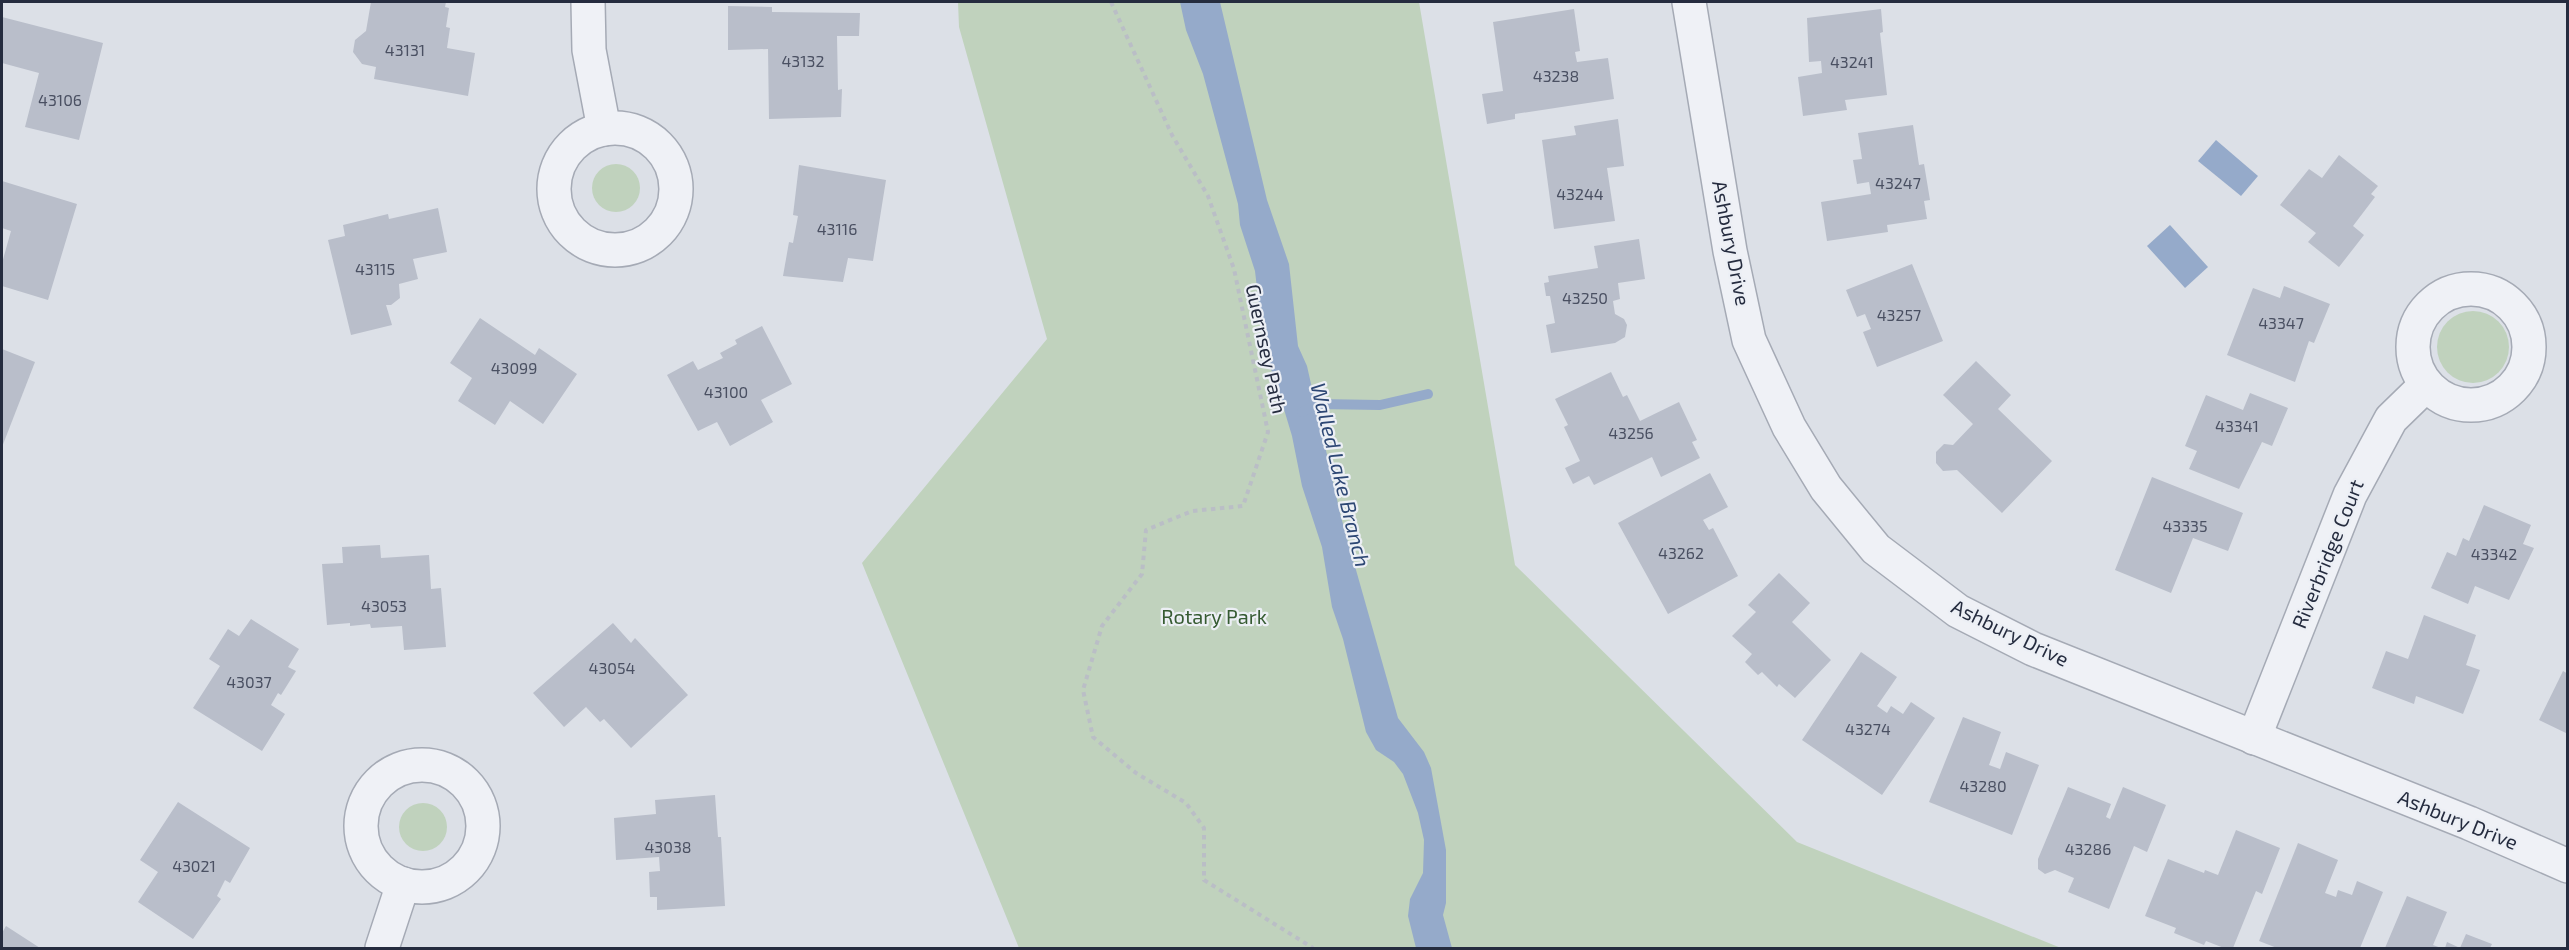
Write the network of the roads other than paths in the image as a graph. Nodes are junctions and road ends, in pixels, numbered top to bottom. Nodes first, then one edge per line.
1 (588, 2) edge
2 (1689, 2) edge
3 (604, 129) dead end
4 (2426, 385) dead end
5 (2254, 738) junction
6 (2568, 866) edge
7 (403, 884) dead end
8 (382, 948) edge

1 - 3 street
2 - 5 street, Ashbury Drive
4 - 5 street, Riverbridge Court
5 - 6 street, Ashbury Drive
7 - 8 street

